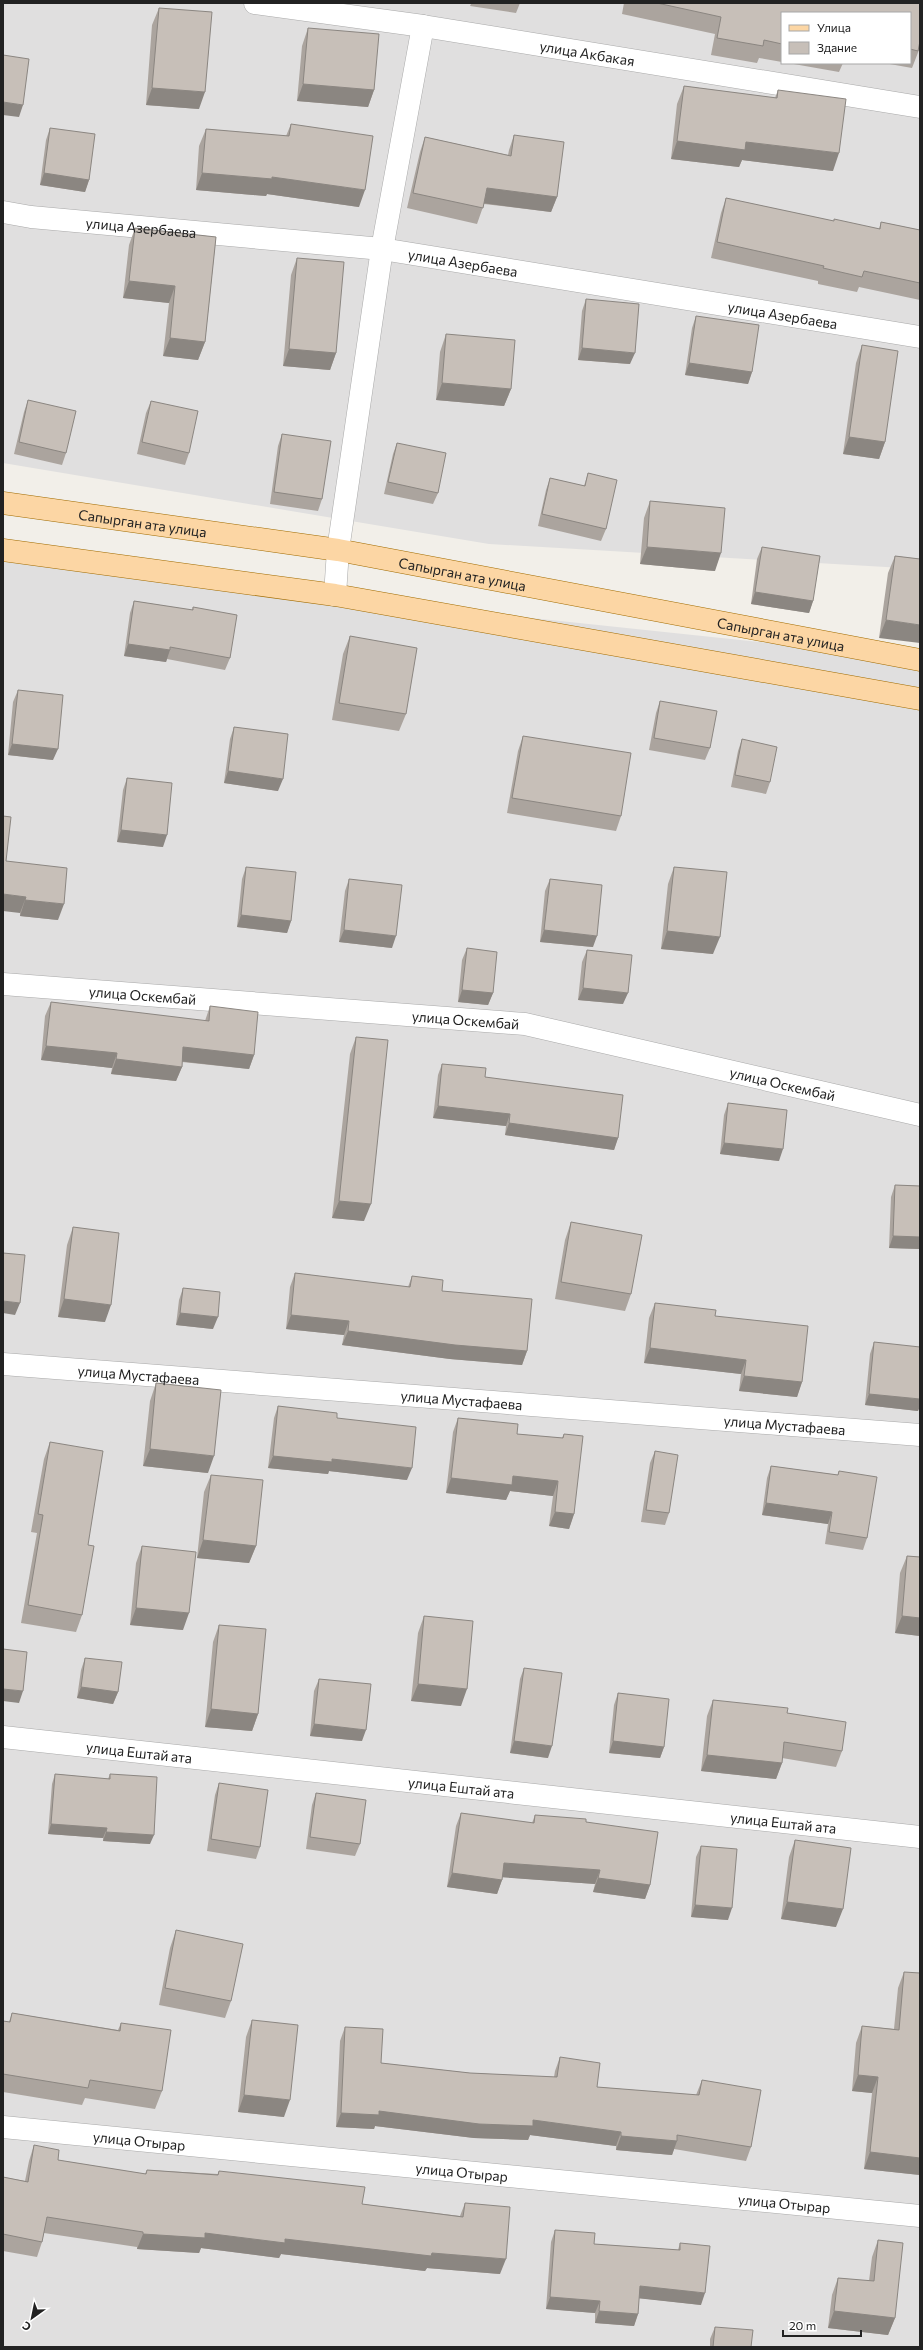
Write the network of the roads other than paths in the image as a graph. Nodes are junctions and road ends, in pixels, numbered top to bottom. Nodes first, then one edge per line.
1 (255, 3) edge
2 (423, 26) junction
3 (920, 107) edge
4 (3, 212) edge
5 (382, 249) junction
6 (920, 337) edge
7 (3, 503) edge
8 (3, 550) edge
9 (338, 550) junction
10 (334, 595) junction
11 (920, 660) edge
12 (920, 700) edge
13 (3, 984) edge
14 (920, 1115) edge
15 (3, 1364) edge
16 (920, 1435) edge
17 (3, 1737) edge
18 (920, 1837) edge
19 (3, 2127) edge
20 (920, 2216) edge

1 - 2 street, улица Акбакая
2 - 3 street, улица Акбакая
2 - 5 street
4 - 5 street, улица Азербаева
5 - 6 street, улица Азербаева
5 - 9 street
7 - 9 main road, Сапырган ата улица
8 - 10 main road
9 - 10 street
9 - 11 main road, Сапырган ата улица
10 - 12 main road
13 - 14 street, улица Оскембай
15 - 16 street, улица Мустафаева
17 - 18 street, улица Ештай ата
19 - 20 street, улица Отырар

